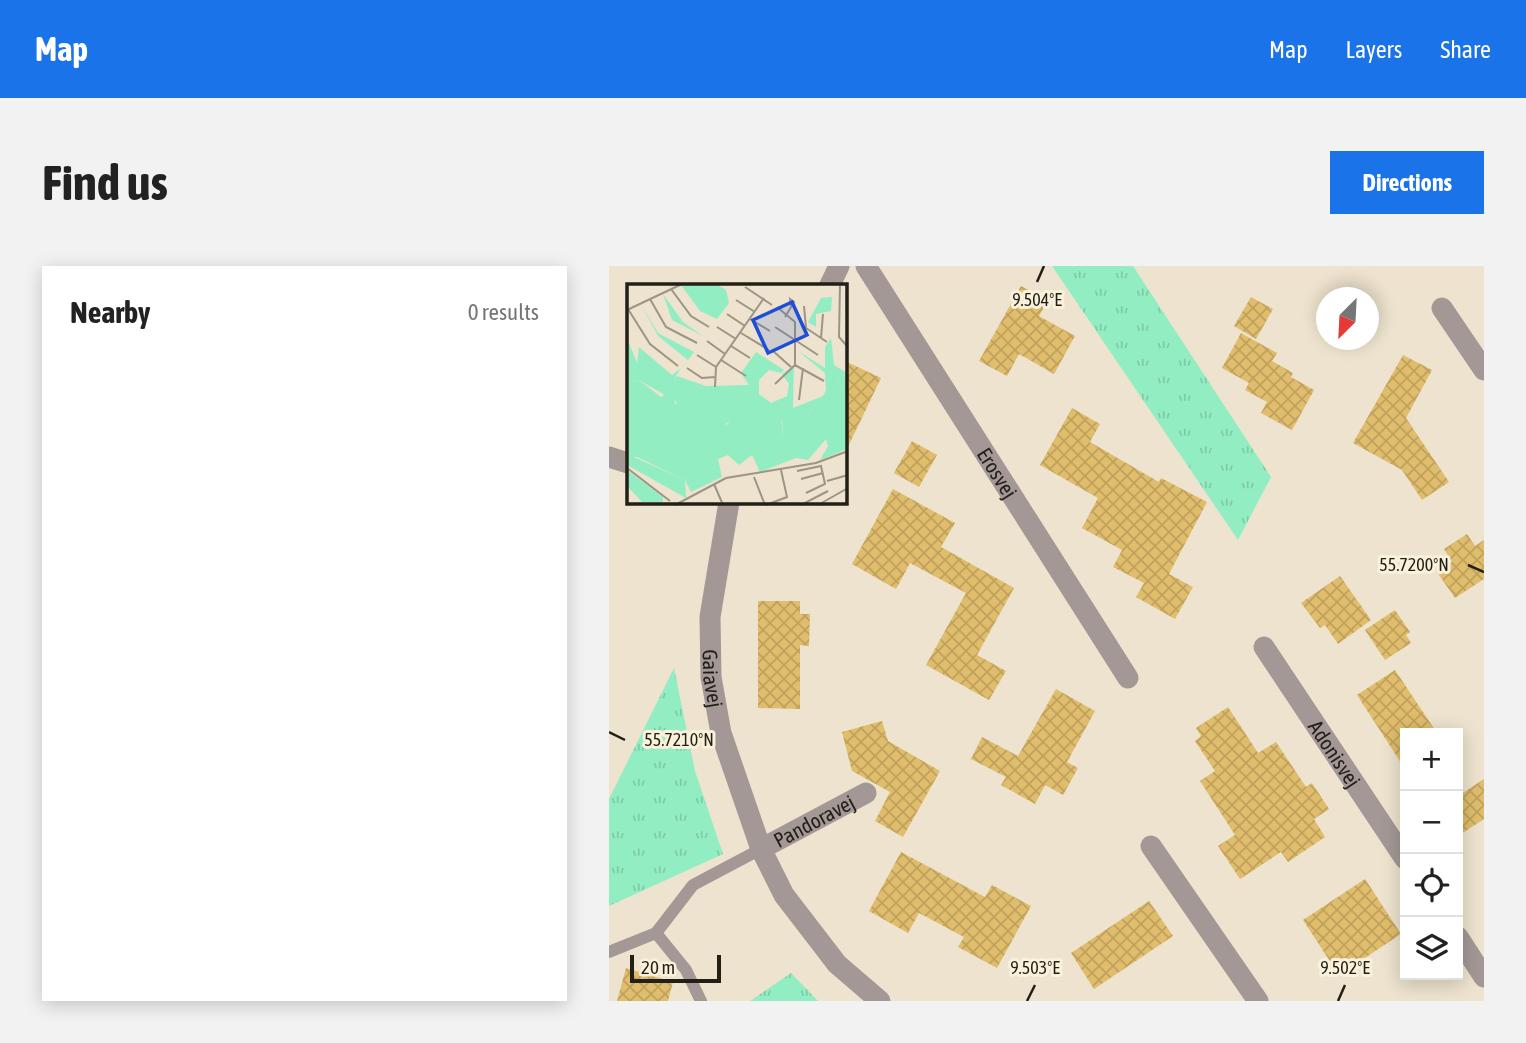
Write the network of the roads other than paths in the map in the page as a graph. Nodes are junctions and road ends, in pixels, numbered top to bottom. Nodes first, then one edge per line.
1 (839, 266) edge
2 (866, 266) edge
3 (830, 284) edge
4 (1442, 308) dead end
5 (1484, 370) edge
6 (609, 457) edge
7 (627, 463) edge
8 (729, 504) edge
9 (1264, 647) dead end
10 (1128, 678) dead end
11 (866, 793) dead end
12 (1151, 846) dead end
13 (761, 849) junction
14 (1402, 854) edge
15 (656, 933) junction
16 (1463, 945) edge
17 (609, 952) edge
18 (1484, 977) edge
19 (701, 1001) edge
20 (880, 1001) edge
21 (1258, 1001) edge

1 - 3 street
2 - 10 street, Erosvej
4 - 5 street
6 - 7 street
8 - 13 street, Gaiavej
9 - 14 street, Adonisvej
11 - 13 street, Pandoravej
12 - 21 street
13 - 15 lane
13 - 20 street, Gaiavej
15 - 17 lane
15 - 19 lane
16 - 18 street

